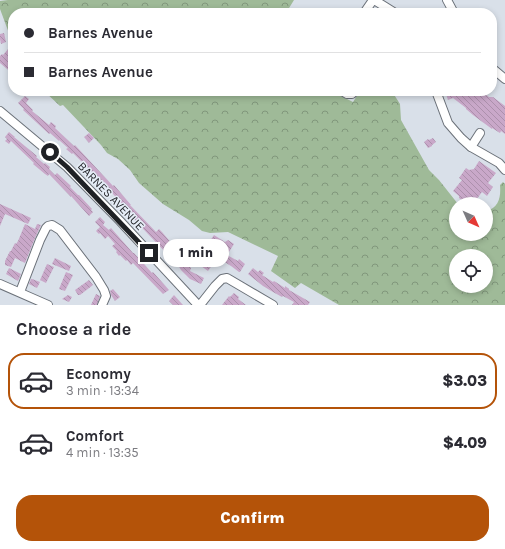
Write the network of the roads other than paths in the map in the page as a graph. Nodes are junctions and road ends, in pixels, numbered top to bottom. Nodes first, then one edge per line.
1 (368, 8) edge
2 (385, 8) edge
3 (497, 72) edge
4 (505, 79) edge
5 (438, 96) edge
6 (0, 110) edge
7 (480, 133) dead end
8 (472, 147) junction
9 (505, 170) edge
10 (1, 287) edge
11 (20, 292) junction
12 (48, 305) edge
13 (102, 305) edge
14 (199, 305) edge
15 (273, 305) edge

1 - 2 street
3 - 4 street
5 - 8 street
6 - 14 street, BARNES AVENUE
7 - 8 street
8 - 9 street
10 - 11 street
11 - 12 street
11 - 13 street
14 - 15 street

